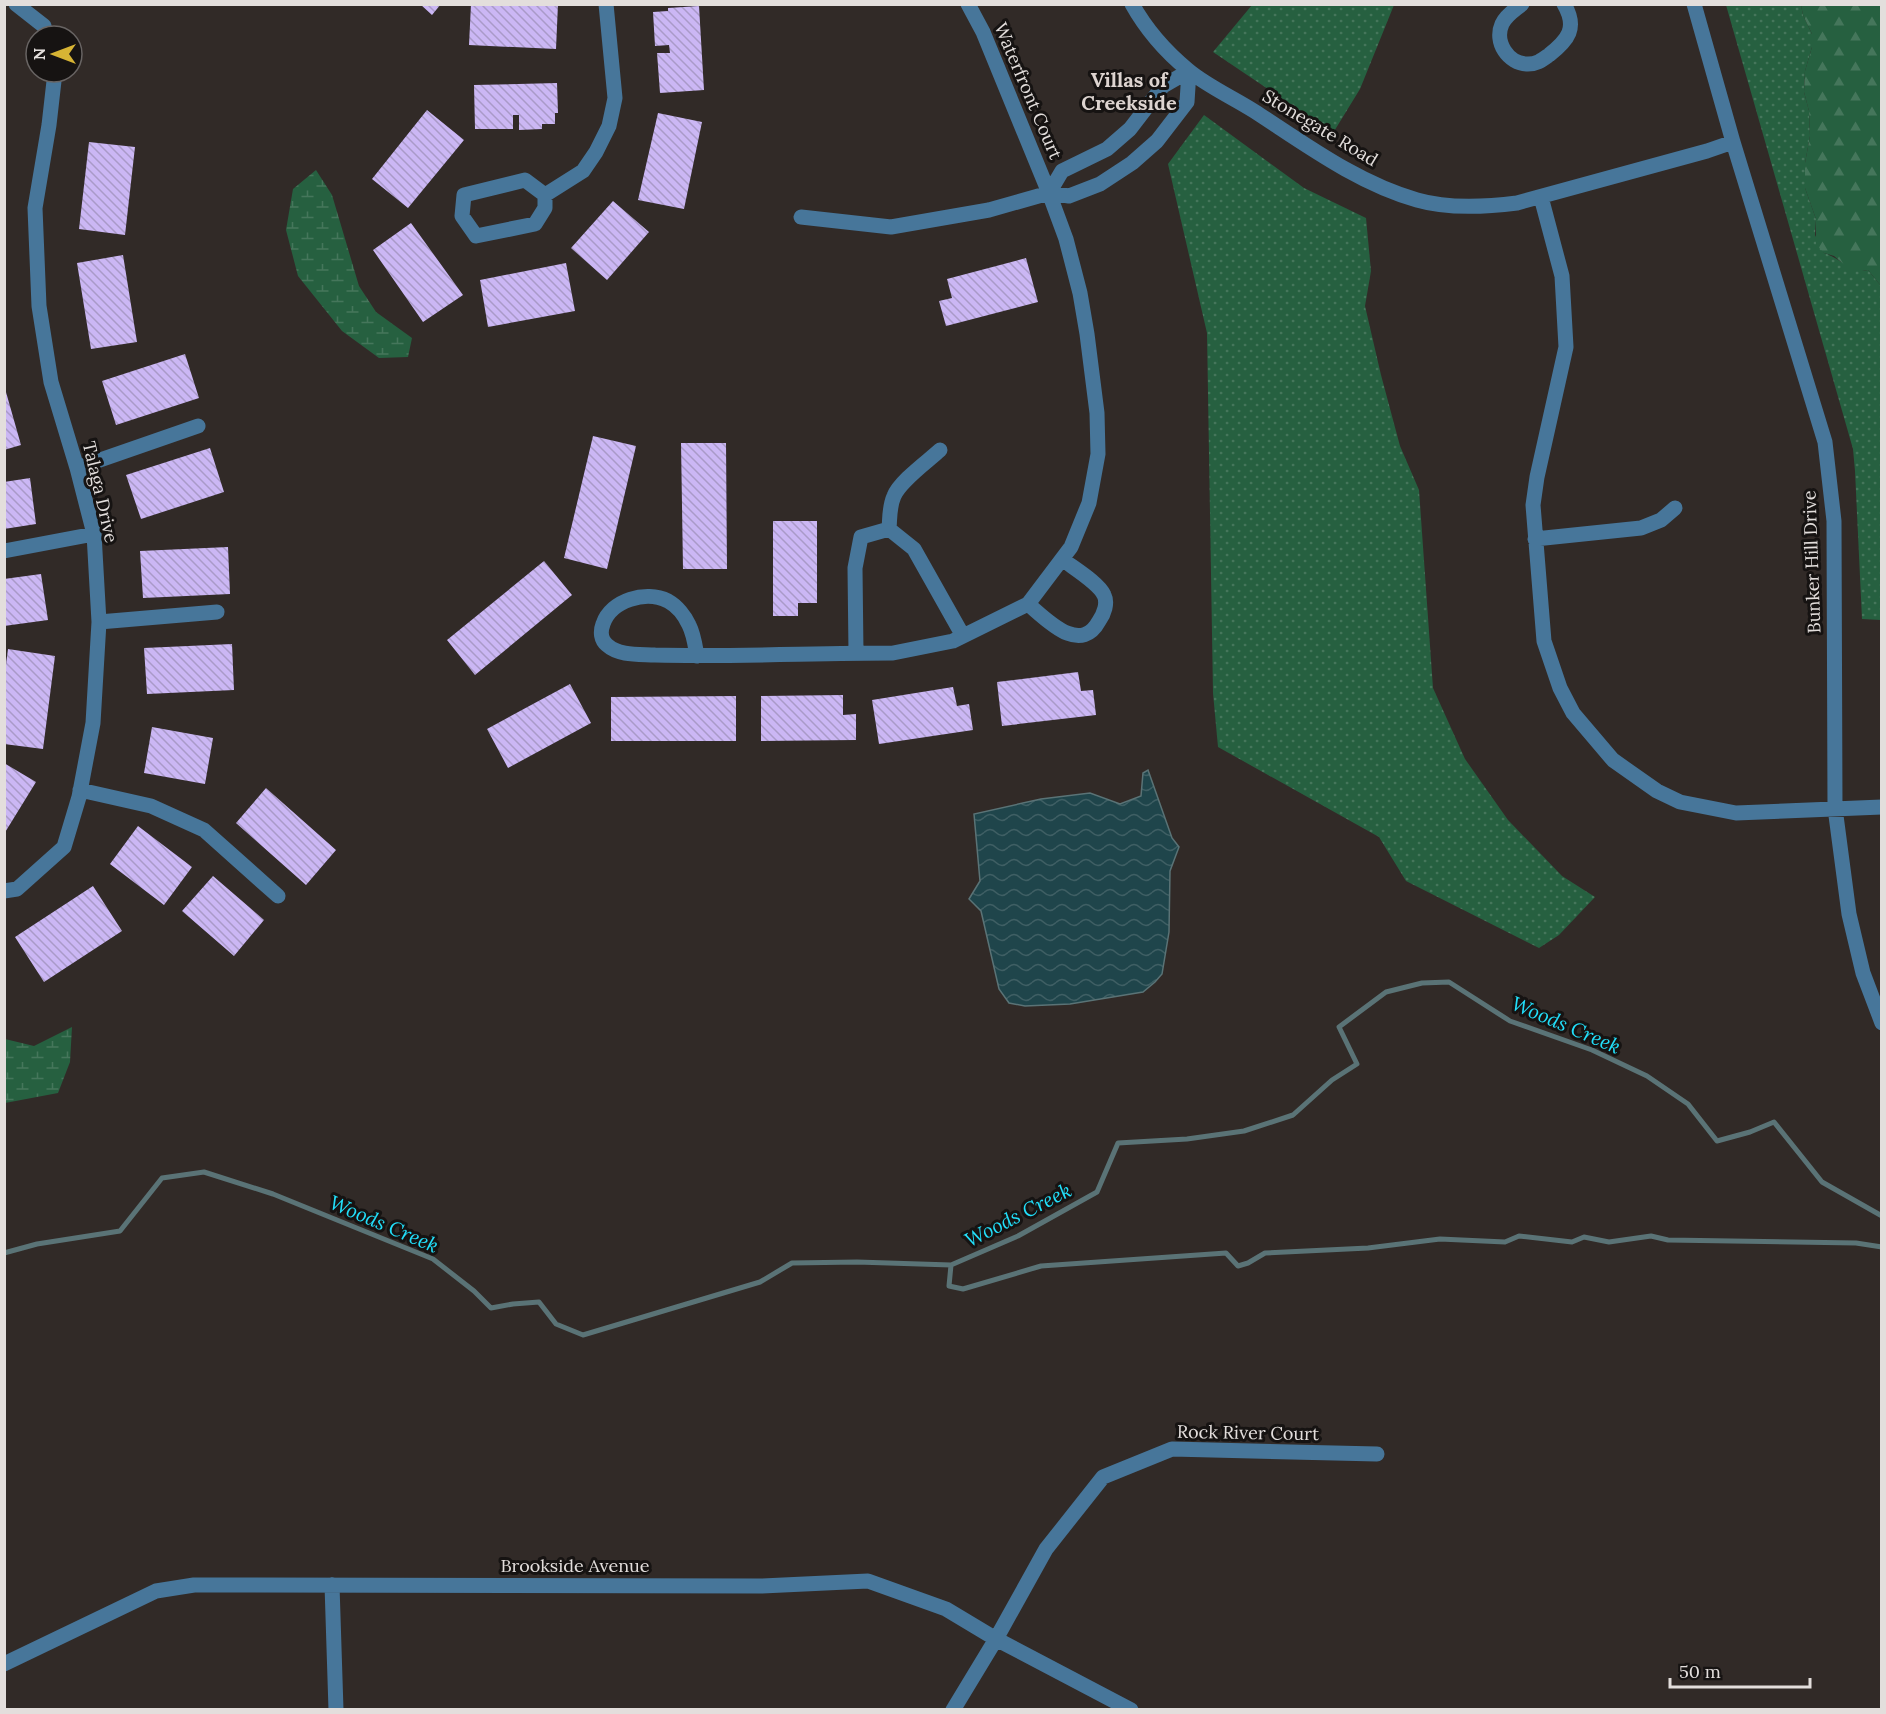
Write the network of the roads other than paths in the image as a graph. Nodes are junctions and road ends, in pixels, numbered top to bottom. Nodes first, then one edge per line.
1 (16, 4) edge
2 (606, 4) edge
3 (968, 4) edge
4 (1132, 4) edge
5 (1522, 4) edge
6 (1564, 4) edge
7 (1694, 4) edge
8 (42, 24) edge
9 (1189, 71) junction
10 (54, 84) edge
11 (1733, 142) junction
12 (1049, 193) junction
13 (545, 195) junction
14 (1541, 197) junction
15 (801, 217) dead end
16 (198, 426) dead end
17 (940, 450) dead end
18 (77, 468) junction
19 (1675, 508) dead end
20 (890, 529) junction
21 (94, 534) junction
22 (1535, 539) junction
23 (4, 551) edge
24 (1062, 559) junction
25 (1028, 604) junction
26 (218, 612) dead end
27 (99, 622) junction
28 (963, 636) junction
29 (856, 653) junction
30 (697, 656) junction
31 (80, 790) junction
32 (1881, 807) edge
33 (1835, 808) junction
34 (4, 891) edge
35 (278, 896) dead end
36 (1881, 1023) edge
37 (1377, 1454) dead end
38 (332, 1585) junction
39 (996, 1639) junction
40 (4, 1664) edge
41 (336, 1710) edge
42 (953, 1710) edge
43 (1131, 1710) edge

1 - 8 street
2 - 13 street
3 - 12 street, Waterfront Court
4 - 9 street, Stonegate Road
5 - 6 street
7 - 11 street, Bunker Hill Drive
9 - 12 street
9 - 12 street
9 - 14 street, Stonegate Road
10 - 18 street, Talaga Drive
11 - 14 street, Stonegate Road
11 - 33 street, Bunker Hill Drive
12 - 15 street
12 - 24 street, Waterfront Court
13 - 13 street
14 - 22 street
16 - 18 street
17 - 20 street
18 - 21 street, Talaga Drive
19 - 22 street
20 - 28 street
20 - 29 street
21 - 23 street
21 - 27 street, Talaga Drive
22 - 33 street
24 - 25 street
24 - 25 street
25 - 28 street
26 - 27 street
27 - 31 street, Talaga Drive
28 - 29 street
29 - 30 street
30 - 30 street
31 - 34 street, Talaga Drive
31 - 35 street
32 - 33 street
33 - 36 street, Bunker Hill Drive
37 - 39 street, Rock River Court
38 - 39 street, Brookside Avenue
38 - 40 street, Brookside Avenue
38 - 41 street
39 - 42 street, Rock River Court
39 - 43 street, Brookside Avenue

